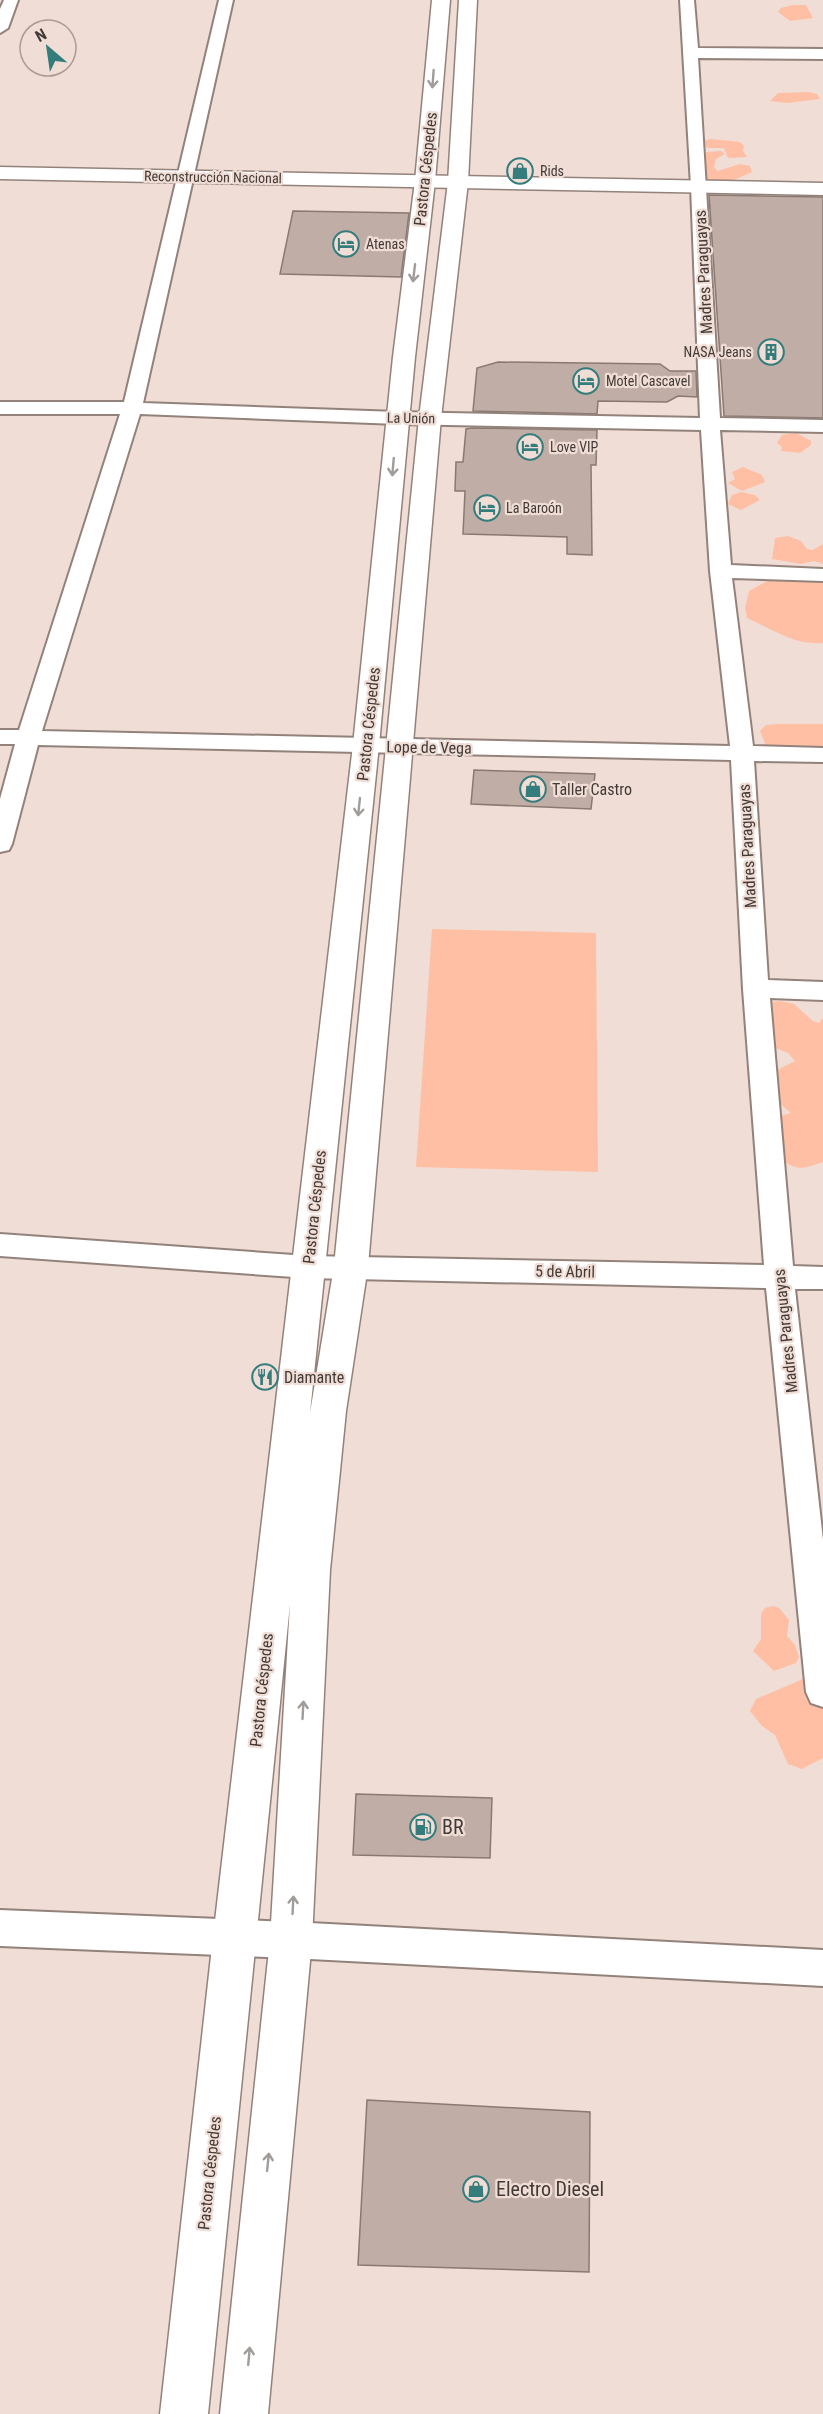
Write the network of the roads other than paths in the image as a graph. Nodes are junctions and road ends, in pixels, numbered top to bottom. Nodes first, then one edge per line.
1 (10, 0) edge
2 (226, 0) edge
3 (441, 0) edge
4 (468, 0) edge
5 (687, 0) edge
6 (1, 24) edge
7 (450, 42) junction
8 (692, 53) junction
9 (823, 54) edge
10 (0, 173) edge
11 (184, 177) junction
12 (425, 181) junction
13 (458, 182) junction
14 (699, 186) junction
15 (823, 189) edge
16 (0, 408) edge
17 (132, 408) junction
18 (398, 418) junction
19 (430, 418) junction
20 (710, 424) junction
21 (823, 426) edge
22 (721, 571) junction
23 (823, 575) edge
24 (0, 737) edge
25 (28, 738) junction
26 (366, 745) junction
27 (401, 746) junction
28 (742, 753) junction
29 (823, 755) edge
30 (0, 844) edge
31 (756, 989) junction
32 (823, 991) edge
33 (0, 1245) edge
34 (351, 1266) junction
35 (308, 1267) junction
36 (778, 1276) junction
37 (823, 1278) edge
38 (823, 1680) edge
39 (0, 1928) edge
40 (234, 1938) junction
41 (291, 1940) junction
42 (823, 1968) edge
43 (184, 2414) edge
44 (244, 2414) edge

1 - 6 street
2 - 11 street
3 - 7 main road, Pastora Céspedes
4 - 7 main road, Pastora Céspedes
5 - 8 street, Madres Paraguayas
7 -> 12 main road, Pastora Céspedes
7 - 13 main road, Pastora Céspedes
8 - 9 street
8 - 14 street, Madres Paraguayas
10 - 11 main road, Reconstrucción Nacional
11 - 12 main road, Reconstrucción Nacional
11 - 17 street
12 - 13 main road, Reconstrucción Nacional
12 -> 18 main road, Pastora Céspedes
13 - 14 main road, Reconstrucción Nacional
13 - 19 main road, Pastora Céspedes
14 - 15 main road, Reconstrucción Nacional
14 - 20 street, Madres Paraguayas
16 - 17 street, La Unión
17 - 18 street, La Unión
17 - 25 street
18 - 19 street, La Unión
18 -> 26 main road, Pastora Céspedes
19 - 20 street, La Unión
19 - 27 main road, Pastora Céspedes
20 - 21 street, La Unión
20 - 22 street, Madres Paraguayas
22 - 23 street
22 - 28 street, Madres Paraguayas
24 - 25 street, Lope de Vega
25 - 26 street, Lope de Vega
25 - 30 street
26 - 27 street, Lope de Vega
26 -> 35 main road, Pastora Céspedes
27 - 28 street, Lope de Vega
27 - 34 main road, Pastora Céspedes
28 - 29 street, Lope de Vega
28 - 31 street, Madres Paraguayas
31 - 32 street
31 - 36 street, Madres Paraguayas
33 - 35 street, 5 de Abril
34 - 35 street, 5 de Abril
34 - 36 street, 5 de Abril
41 -> 34 main road, Pastora Céspedes
35 - 40 main road, Pastora Céspedes
36 - 37 street, 5 de Abril
36 - 38 street, Madres Paraguayas
39 - 40 street
40 - 41 street
40 - 43 main road, Pastora Céspedes
41 - 42 street
44 -> 41 main road, Pastora Céspedes

